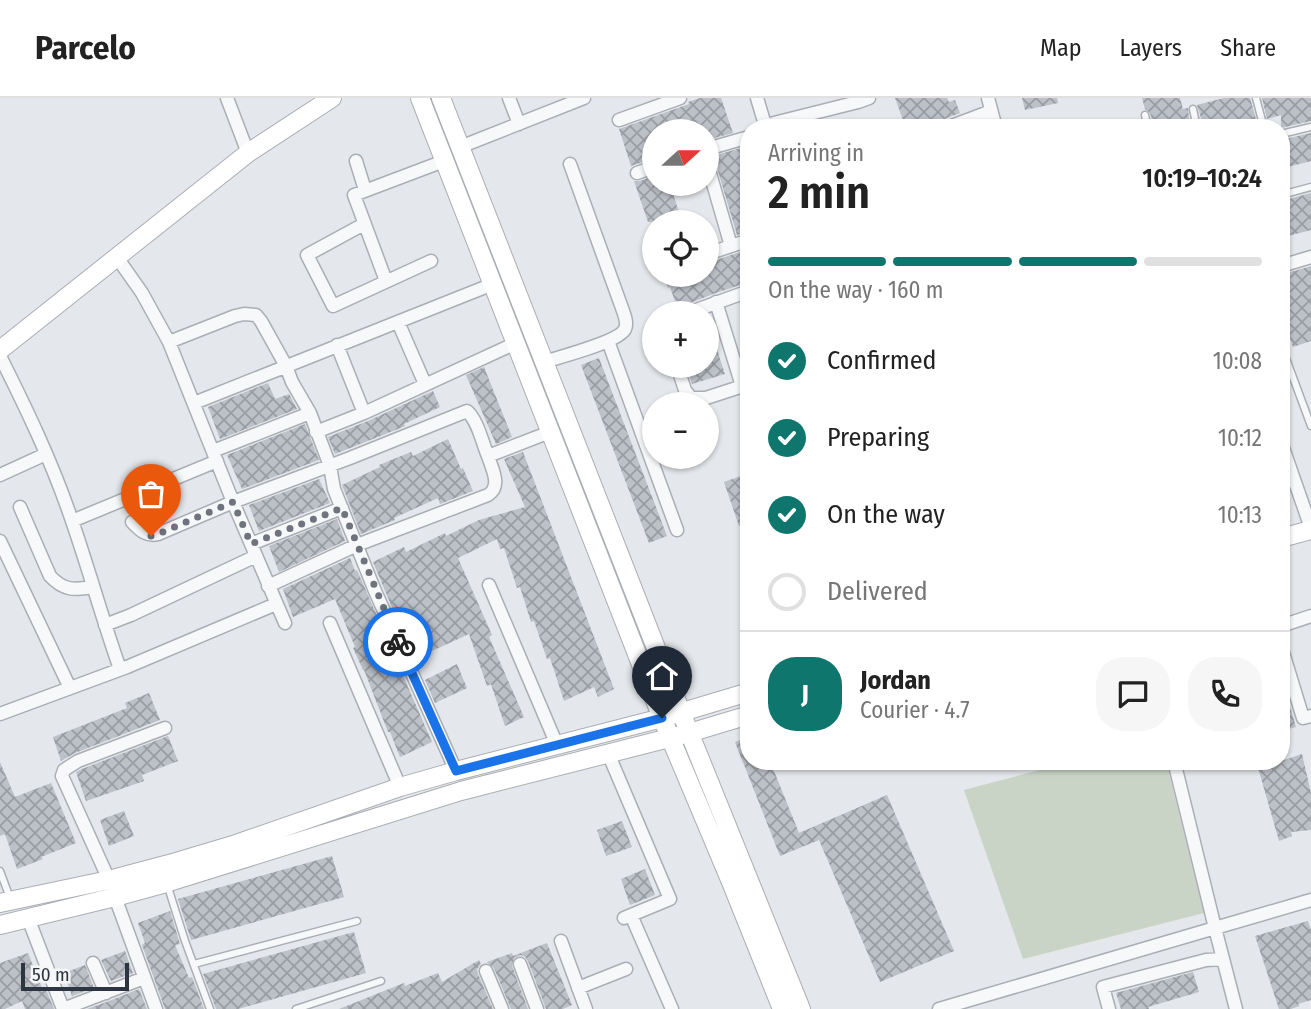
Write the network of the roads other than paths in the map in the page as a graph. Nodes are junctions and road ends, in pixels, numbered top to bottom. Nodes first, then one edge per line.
1 (227, 98) edge
2 (331, 98) edge
3 (420, 98) edge
4 (441, 98) edge
5 (509, 98) edge
6 (546, 98) edge
7 (681, 98) edge
8 (757, 98) edge
9 (869, 98) edge
10 (1256, 98) edge
11 (581, 99) edge
12 (653, 103) edge
13 (990, 104) edge
14 (1193, 108) dead end
15 (551, 111) junction
16 (1144, 115) dead end
17 (764, 119) edge
18 (795, 119) edge
19 (962, 119) edge
20 (1145, 119) edge
21 (1195, 119) edge
22 (1262, 119) edge
23 (619, 120) dead end
24 (519, 124) junction
25 (1311, 127) edge
26 (1290, 132) edge
27 (740, 140) edge
28 (719, 146) edge
29 (460, 148) junction
30 (248, 153) junction
31 (356, 161) dead end
32 (444, 161) junction
33 (570, 164) dead end
34 (642, 171) edge
35 (637, 173) dead end
36 (1311, 187) edge
37 (365, 190) junction
38 (1290, 192) edge
39 (717, 196) edge
40 (364, 224) junction
41 (740, 243) edge
42 (731, 246) junction
43 (719, 250) edge
44 (116, 257) junction
45 (1311, 257) edge
46 (431, 261) dead end
47 (1290, 263) edge
48 (386, 281) junction
49 (493, 284) junction
50 (740, 294) edge
51 (719, 301) edge
52 (719, 310) edge
53 (398, 322) junction
54 (608, 341) junction
55 (169, 342) junction
56 (516, 342) junction
57 (337, 345) junction
58 (0, 350) edge
59 (0, 356) edge
60 (544, 362) junction
61 (286, 366) junction
62 (740, 368) edge
63 (1290, 369) edge
64 (681, 378) edge
65 (425, 384) junction
66 (740, 387) edge
67 (194, 403) junction
68 (310, 413) junction
69 (363, 414) junction
70 (1311, 426) edge
71 (316, 432) junction
72 (550, 432) junction
73 (46, 454) junction
74 (215, 456) junction
75 (488, 456) junction
76 (330, 466) junction
77 (1290, 469) edge
78 (0, 475) edge
79 (233, 502) junction
80 (20, 507) dead end
81 (342, 508) junction
82 (72, 521) junction
83 (132, 522) dead end
84 (1311, 529) edge
85 (677, 530) dead end
86 (1290, 535) edge
87 (0, 541) edge
88 (251, 544) junction
89 (357, 545) junction
90 (256, 556) junction
91 (489, 585) dead end
92 (268, 586) junction
93 (93, 587) junction
94 (276, 604) junction
95 (1311, 616) edge
96 (330, 623) dead end
97 (1290, 623) edge
98 (285, 624) dead end
99 (105, 625) junction
100 (120, 669) junction
101 (1290, 675) edge
102 (70, 688) junction
103 (740, 695) edge
104 (681, 712) junction
105 (0, 714) edge
106 (1311, 716) edge
107 (662, 718) junction
108 (740, 718) edge
109 (165, 728) dead end
110 (689, 733) junction
111 (670, 737) junction
112 (557, 745) junction
113 (608, 753) junction
114 (1176, 770) edge
115 (456, 771) junction
116 (400, 788) junction
117 (0, 872) edge
118 (109, 880) junction
119 (166, 883) junction
120 (115, 897) junction
121 (1311, 900) edge
122 (5, 901) edge
123 (28, 918) junction
124 (357, 921) dead end
125 (0, 925) edge
126 (1215, 928) junction
127 (561, 941) dead end
128 (1223, 959) junction
129 (93, 963) dead end
130 (194, 964) junction
131 (520, 964) dead end
132 (626, 969) dead end
133 (486, 971) dead end
134 (144, 978) junction
135 (382, 981) dead end
136 (578, 988) junction
137 (106, 993) junction
138 (156, 1009) edge
139 (210, 1009) edge
140 (296, 1009) edge
141 (502, 1009) edge
142 (537, 1009) edge
143 (586, 1009) edge
144 (672, 1009) edge
145 (782, 1009) edge
146 (801, 1009) edge
147 (939, 1009) edge
148 (1109, 1009) edge
149 (1236, 1009) edge

1 - 30 street
2 - 30 street
3 - 32 street
4 - 29 street
5 - 24 street
6 - 15 street
7 - 12 street
8 - 17 street
9 - 18 street
10 - 22 lane
11 - 15 street
12 - 23 street
13 - 19 street
14 - 21 lane
15 - 24 street
16 - 20 lane
24 - 29 street
25 - 26 lane
27 - 28 street
29 - 60 street
30 - 44 street
31 - 37 street
32 - 37 street
32 - 49 street
33 - 54 street
34 - 35 street
36 - 38 lane
37 - 40 street
39 - 42 street
40 - 48 street
40 - 48 street
41 - 42 street
42 - 43 street
44 - 55 street
44 - 58 street
45 - 47 street
46 - 48 street
49 - 53 street
49 - 56 street
50 - 51 street
52 - 62 street
53 - 57 street
53 - 65 street
54 - 60 street
54 - 85 street
55 - 61 street
55 - 67 street
56 - 65 street
56 - 72 street
57 - 61 street
57 - 69 street
59 - 73 street
60 - 104 street
61 - 67 street
61 - 68 street
63 - 70 lane
64 - 66 street
65 - 69 street
67 - 74 street
68 - 71 street
68 - 74 street
69 - 71 street
71 - 76 street
72 - 75 street
72 - 107 street
73 - 78 street
73 - 82 street
74 - 79 street
74 - 82 street
75 - 76 street
75 - 89 street
76 - 79 street
76 - 81 street
77 - 84 street
79 - 83 street
79 - 88 street
80 - 93 street
81 - 88 street
81 - 89 street
82 - 93 street
84 - 86 street
87 - 102 street
88 - 90 street
89 - 92 street
89 - 115 street
90 - 92 street
90 - 99 street
91 - 112 street
92 - 94 street
93 - 99 street
94 - 98 street
94 - 100 street
95 - 97 street
96 - 116 street
99 - 100 street
100 - 102 street
101 - 106 street
102 - 105 street
103 - 104 street
104 - 107 street
104 - 110 street
107 - 111 street
107 - 112 street
108 - 110 street
109 - 118 street
110 - 111 street
110 - 146 street
111 - 113 street
111 - 145 street
112 - 115 street
113 - 119 street
113 - 144 street
114 - 126 street
115 - 116 street
116 - 118 street
117 - 122 lane
118 - 122 street
119 - 120 street
119 - 130 lane
120 - 123 street
120 - 134 street
121 - 126 street
123 - 125 street
123 - 137 street
124 - 130 lane
126 - 128 street
126 - 147 street
127 - 136 street
128 - 148 street
128 - 149 street
129 - 137 street
130 - 139 lane
131 - 142 street
132 - 136 street
133 - 141 street
134 - 137 street
134 - 138 street
135 - 140 lane
136 - 143 street

